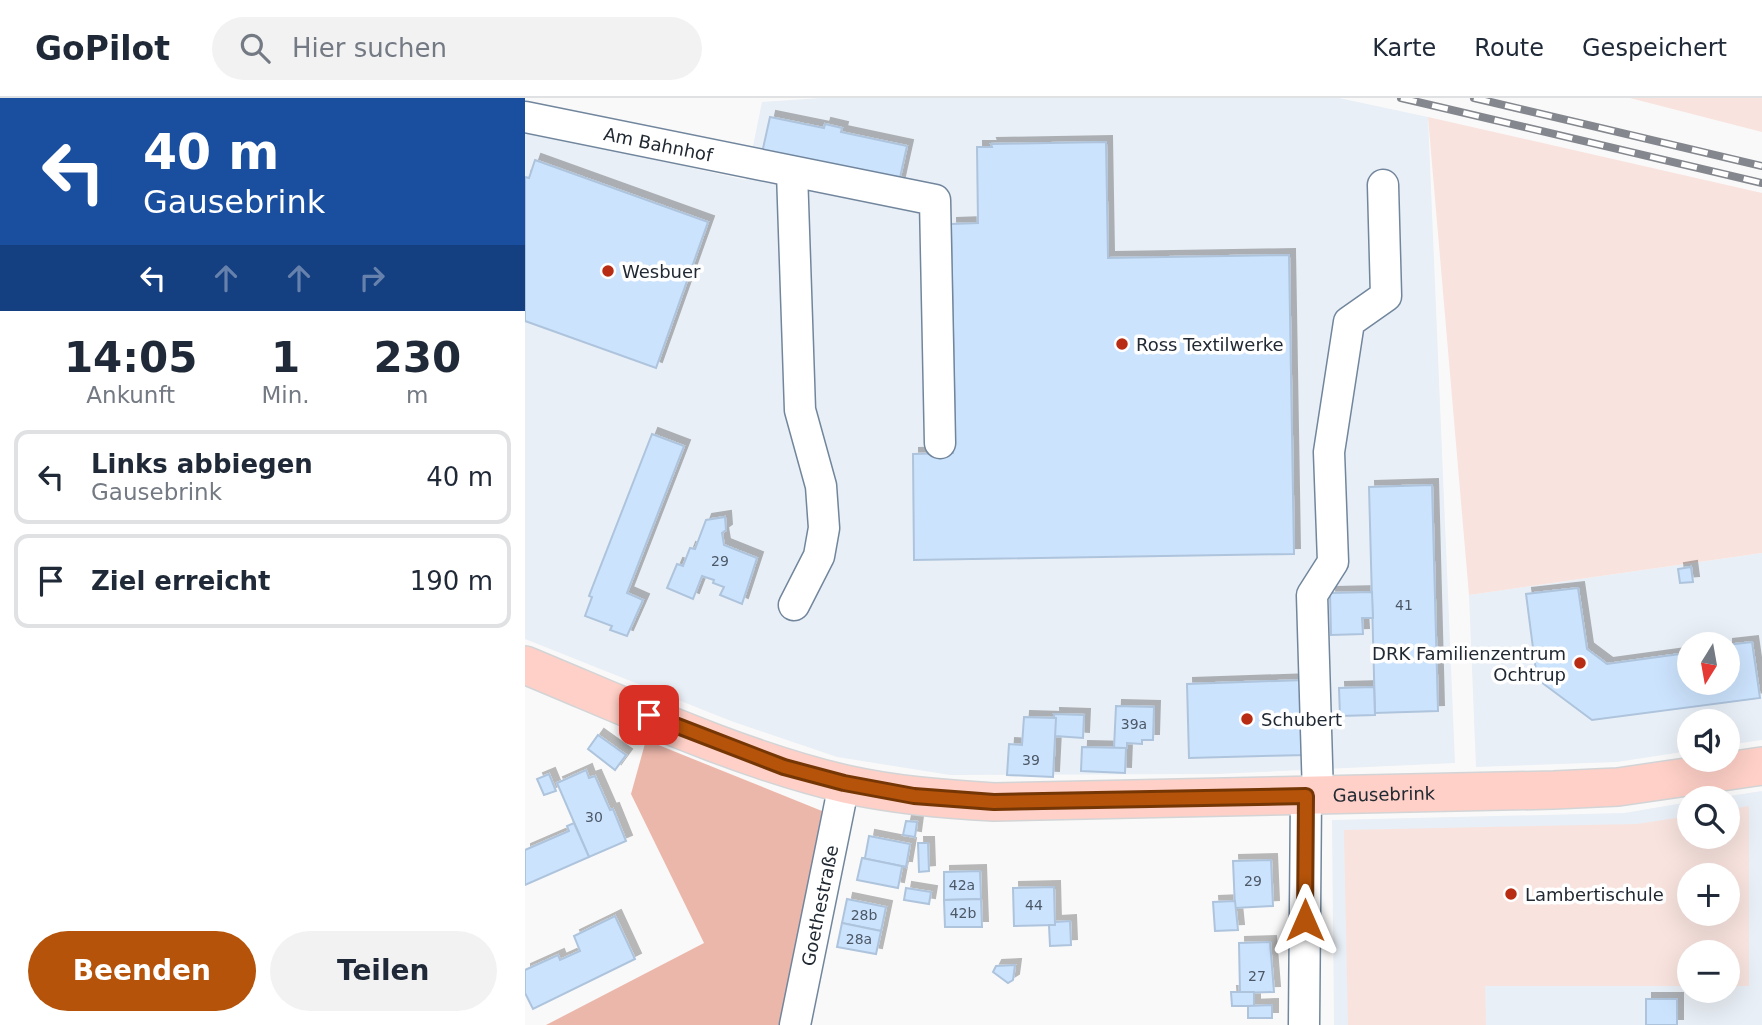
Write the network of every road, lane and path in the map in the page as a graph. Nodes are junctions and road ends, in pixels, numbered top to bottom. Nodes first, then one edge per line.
1 (525, 117) edge
2 (792, 172) junction
3 (1383, 185) dead end
4 (940, 443) dead end
5 (794, 605) dead end
6 (525, 665) edge
7 (1762, 766) edge
8 (844, 783) junction
9 (1312, 796) junction
10 (795, 1025) edge
11 (1304, 1025) edge

1 - 2 street, Am Bahnhof
2 - 4 street, Am Bahnhof
2 - 5 street
3 - 9 street
6 - 8 main road, Gausebrink
7 - 9 main road, Gausebrink
8 - 9 main road, Gausebrink
8 - 10 street, Goethestraße
9 - 11 street

